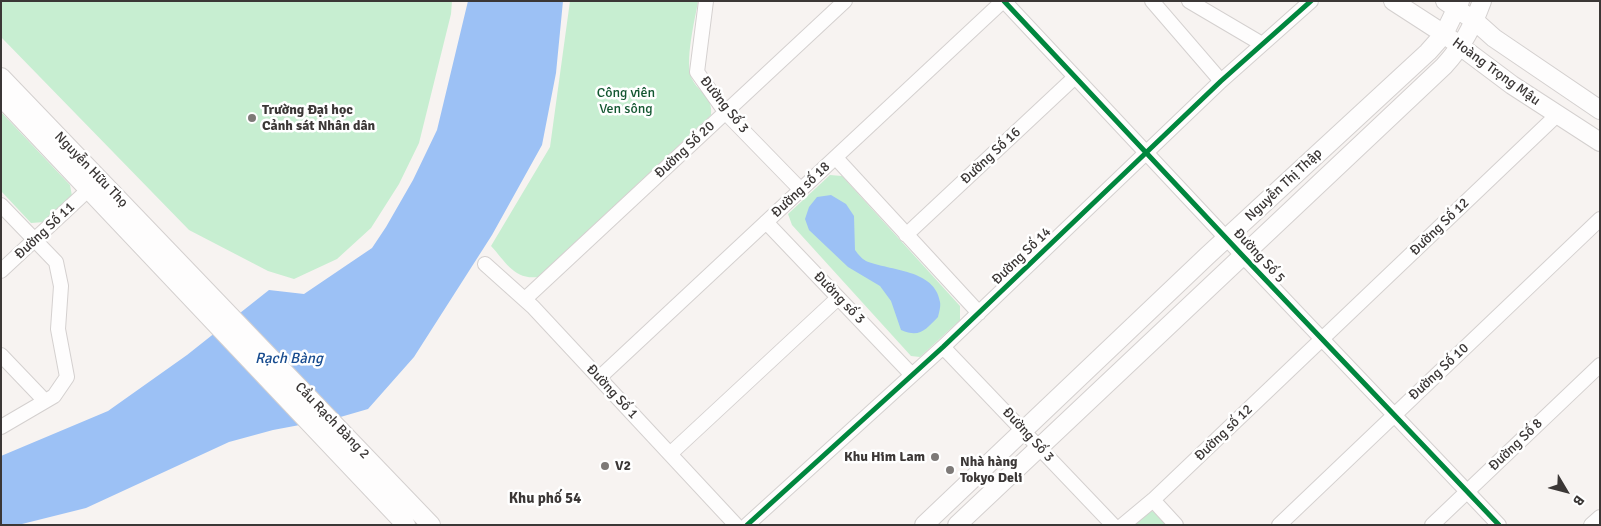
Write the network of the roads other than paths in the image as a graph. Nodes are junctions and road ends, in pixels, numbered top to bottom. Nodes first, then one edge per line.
1 (706, 1) edge
2 (845, 1) edge
3 (1003, 1) edge
4 (1152, 1) edge
5 (1189, 1) edge
6 (1311, 1) edge
7 (1393, 1) edge
8 (1482, 1) edge
9 (1454, 4) edge
10 (1475, 21) junction
11 (1444, 34) junction
12 (1262, 44) junction
13 (1461, 47) junction
14 (1, 77) edge
15 (1075, 77) junction
16 (1221, 82) junction
17 (1, 97) edge
18 (1600, 110) edge
19 (726, 113) junction
20 (1557, 115) junction
21 (1600, 142) edge
22 (1147, 152) junction
23 (836, 158) junction
24 (88, 190) junction
25 (801, 190) junction
26 (1, 205) edge
27 (1600, 220) edge
28 (766, 222) junction
29 (906, 235) junction
30 (1227, 238) junction
31 (34, 240) junction
32 (1242, 255) junction
33 (485, 264) dead end
34 (175, 269) junction
35 (1, 271) edge
36 (838, 298) junction
37 (525, 299) junction
38 (979, 313) junction
39 (1322, 339) junction
40 (943, 347) junction
41 (1, 355) edge
42 (1600, 365) edge
43 (912, 375) junction
44 (599, 378) junction
45 (45, 402) junction
46 (1394, 414) junction
47 (1, 427) edge
48 (1024, 430) junction
49 (1039, 447) junction
50 (670, 454) junction
51 (372, 476) junction
52 (1467, 492) junction
53 (1153, 500) junction
54 (1600, 517) edge
55 (406, 525) edge
56 (431, 525) edge
57 (736, 525) edge
58 (747, 525) edge
59 (924, 525) edge
60 (957, 525) edge
61 (1113, 525) edge
62 (1123, 525) edge
63 (1176, 525) edge
64 (1279, 525) edge
65 (1432, 525) edge
66 (1499, 525) edge
67 (1591, 525) edge

1 - 19 street, Đường Số 3
2 - 19 street, Đường Số 20
3 - 15 street, Đường Số 5
3 - 23 street, Đường số 18
4 - 16 street
5 - 12 street
6 - 12 street, Đường Số 14
7 - 11 main road, Hoàng Trọng Mậu
8 - 10 main road, Nguyễn Thị Thập
9 - 10 main road, Hoàng Trọng Mậu
9 - 11 main road, Nguyễn Thị Thập
10 - 13 main road, Nguyễn Thị Thập
10 - 18 main road, Hoàng Trọng Mậu
11 - 13 main road, Hoàng Trọng Mậu
11 - 30 main road, Nguyễn Thị Thập
12 - 16 street, Đường Số 14
13 - 20 main road, Hoàng Trọng Mậu
13 - 32 main road, Nguyễn Thị Thập
14 - 34 main road, Nguyễn Hữu Thọ
15 - 22 street, Đường Số 5
15 - 29 street, Đường Số 16
16 - 22 street, Đường Số 14
17 - 24 main road, Nguyễn Hữu Thọ
19 - 25 street, Đường Số 3
19 - 37 street, Đường Số 20
20 - 21 main road, Hoàng Trọng Mậu
20 - 39 street, Đường Số 12
22 - 30 street, Đường Số 5
22 - 38 street, Đường Số 14
23 - 25 street, Đường số 18
23 - 29 street
24 - 31 street, Đường Số 11
24 - 34 main road, Nguyễn Hữu Thọ
25 - 28 street, Đường số 18
26 - 31 street
27 - 46 street, Đường Số 10
28 - 36 street, Đường số 3
28 - 44 street, Đường số 18
29 - 38 street
30 - 32 street, Đường Số 5
30 - 48 main road, Nguyễn Thị Thập
31 - 35 street, Đường Số 11
31 - 45 street
32 - 39 street, Đường Số 5
32 - 49 main road, Nguyễn Thị Thập
33 - 37 street, Đường Số 1
34 - 51 main road, Cầu Rạch Bàng 2
36 - 43 street, Đường số 3
36 - 50 street
37 - 44 street, Đường Số 1
38 - 40 street, Đường Số 14
39 - 46 street, Đường Số 5
39 - 53 street, Đường số 12
40 - 43 street, Đường Số 14
40 - 48 street, Đường Số 3
41 - 45 street
42 - 52 street, Đường Số 8
43 - 58 street, Đường Số 14
44 - 50 street, Đường Số 1
45 - 47 street
46 - 52 street, Đường Số 5
46 - 64 street, Đường Số 10
48 - 49 street, Đường Số 3
48 - 59 main road
49 - 60 main road
49 - 61 street, Đường Số 3
50 - 57 street, Đường Số 1
51 - 55 main road
51 - 56 main road
52 - 65 street, Đường Số 8
52 - 66 street, Đường Số 5
53 - 62 street, Đường số 12
53 - 63 street
54 - 67 street

